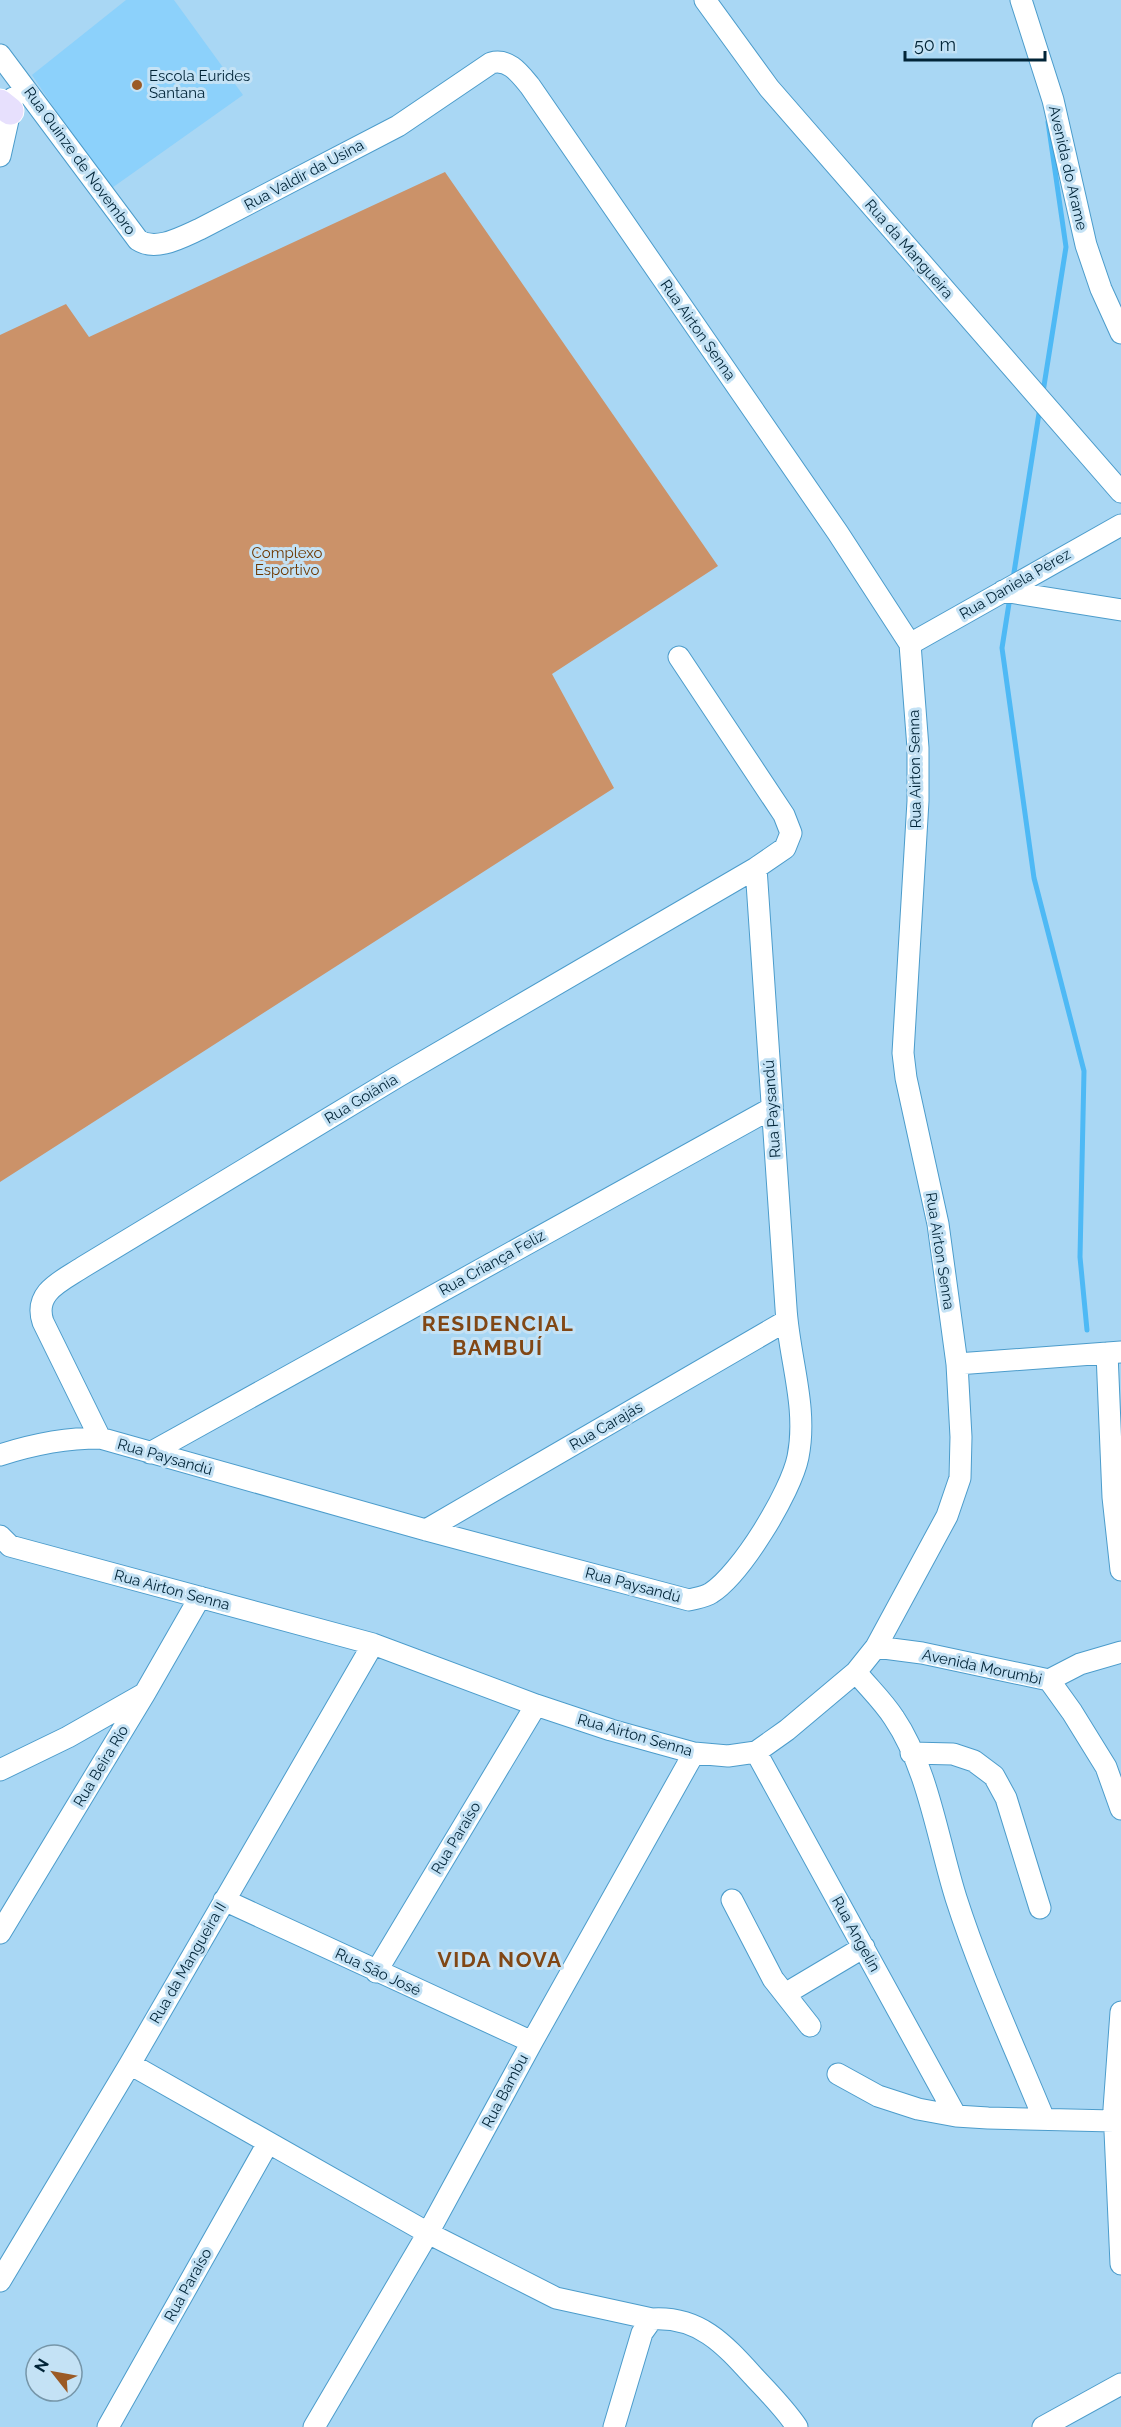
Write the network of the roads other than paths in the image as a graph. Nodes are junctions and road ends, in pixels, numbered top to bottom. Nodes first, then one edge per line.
1 (705, 0) edge
2 (1021, 0) edge
3 (0, 55) edge
4 (18, 78) junction
5 (462, 82) joint
6 (5, 107) edge
7 (0, 156) edge
8 (138, 240) joint
9 (1121, 333) edge
10 (1121, 492) edge
11 (1121, 525) edge
12 (1012, 589) junction
13 (1121, 610) edge
14 (909, 644) junction
15 (679, 657) dead end
16 (756, 868) junction
17 (772, 1108) junction
18 (786, 1321) junction
19 (1114, 1353) edge
20 (957, 1364) junction
21 (100, 1438) junction
22 (150, 1453) junction
23 (0, 1455) edge
24 (426, 1530) junction
25 (3, 1545) edge
26 (1121, 1570) edge
27 (200, 1597) junction
28 (373, 1644) junction
29 (876, 1647) junction
30 (1121, 1652) edge
31 (856, 1672) junction
32 (1049, 1680) junction
33 (146, 1693) junction
34 (536, 1705) junction
35 (756, 1752) junction
36 (694, 1753) junction
37 (912, 1753) junction
38 (0, 1770) edge
39 (1121, 1809) edge
40 (224, 1900) junction
41 (732, 1900) dead end
42 (1040, 1908) dead end
43 (0, 1933) edge
44 (864, 1947) junction
45 (376, 1972) junction
46 (785, 1994) junction
47 (1121, 2012) edge
48 (810, 2026) dead end
49 (532, 2042) junction
50 (130, 2064) junction
51 (838, 2074) dead end
52 (1116, 2113) edge
53 (956, 2116) junction
54 (1044, 2119) junction
55 (268, 2142) junction
56 (428, 2233) junction
57 (1121, 2264) edge
58 (0, 2281) edge
59 (652, 2319) junction
60 (1121, 2384) edge
61 (108, 2427) edge
62 (314, 2427) edge
63 (614, 2427) edge
64 (797, 2427) edge
65 (1043, 2427) edge

1 - 10 street, Rua da Mangueira
2 - 9 street, Avenida do Arame
3 - 4 street, Rua Quinze de Novembro
4 - 6 street
4 - 8 street, Rua Quinze de Novembro
5 - 8 street, Rua Valdir da Usina
5 - 14 street, Rua Airton Senna
6 - 7 street
11 - 12 street, Rua Daniela Pérez
12 - 13 street
12 - 14 street, Rua Daniela Pérez
14 - 20 street, Rua Airton Senna
15 - 16 street, Rua Goiânia
16 - 17 street, Rua Paysandú
16 - 21 street, Rua Goiânia
17 - 18 street, Rua Paysandú
17 - 22 street, Rua Criança Feliz
18 - 24 street, Rua Carajás
18 - 24 street, Rua Paysandú
19 - 20 street
19 - 26 street
20 - 29 street, Rua Airton Senna
21 - 22 street, Rua Paysandú
21 - 23 street, Rua Paysandú
22 - 24 street, Rua Paysandú
25 - 27 street, Rua Airton Senna
27 - 28 street, Rua Airton Senna
27 - 33 street, Rua Beira Rio
28 - 34 street, Rua Airton Senna
28 - 40 street, Rua da Mangueira II
29 - 31 street, Rua Airton Senna
29 - 32 street, Avenida Morumbi
30 - 32 street
31 - 35 street, Rua Airton Senna
31 - 37 street
32 - 39 street, Avenida Morumbi
33 - 38 street
33 - 43 street, Rua Beira Rio
34 - 36 street, Rua Airton Senna
34 - 45 street, Rua Paraíso
35 - 36 street, Rua Airton Senna
35 - 44 street, Rua Angelin
36 - 49 street, Rua Bambu
37 - 42 street
37 - 54 street
40 - 45 street, Rua São José
40 - 50 street, Rua da Mangueira II
41 - 46 street
44 - 46 street
44 - 53 street, Rua Angelin
45 - 49 street, Rua São José
46 - 48 street
47 - 52 street
49 - 56 street, Rua Bambu
50 - 55 street
50 - 58 street, Rua da Mangueira II
51 - 53 street
52 - 54 street
52 - 57 street
53 - 54 street
55 - 56 street
55 - 61 street, Rua Paraíso
56 - 59 street
56 - 62 street, Rua Bambu
59 - 63 street
59 - 64 street
60 - 65 street

